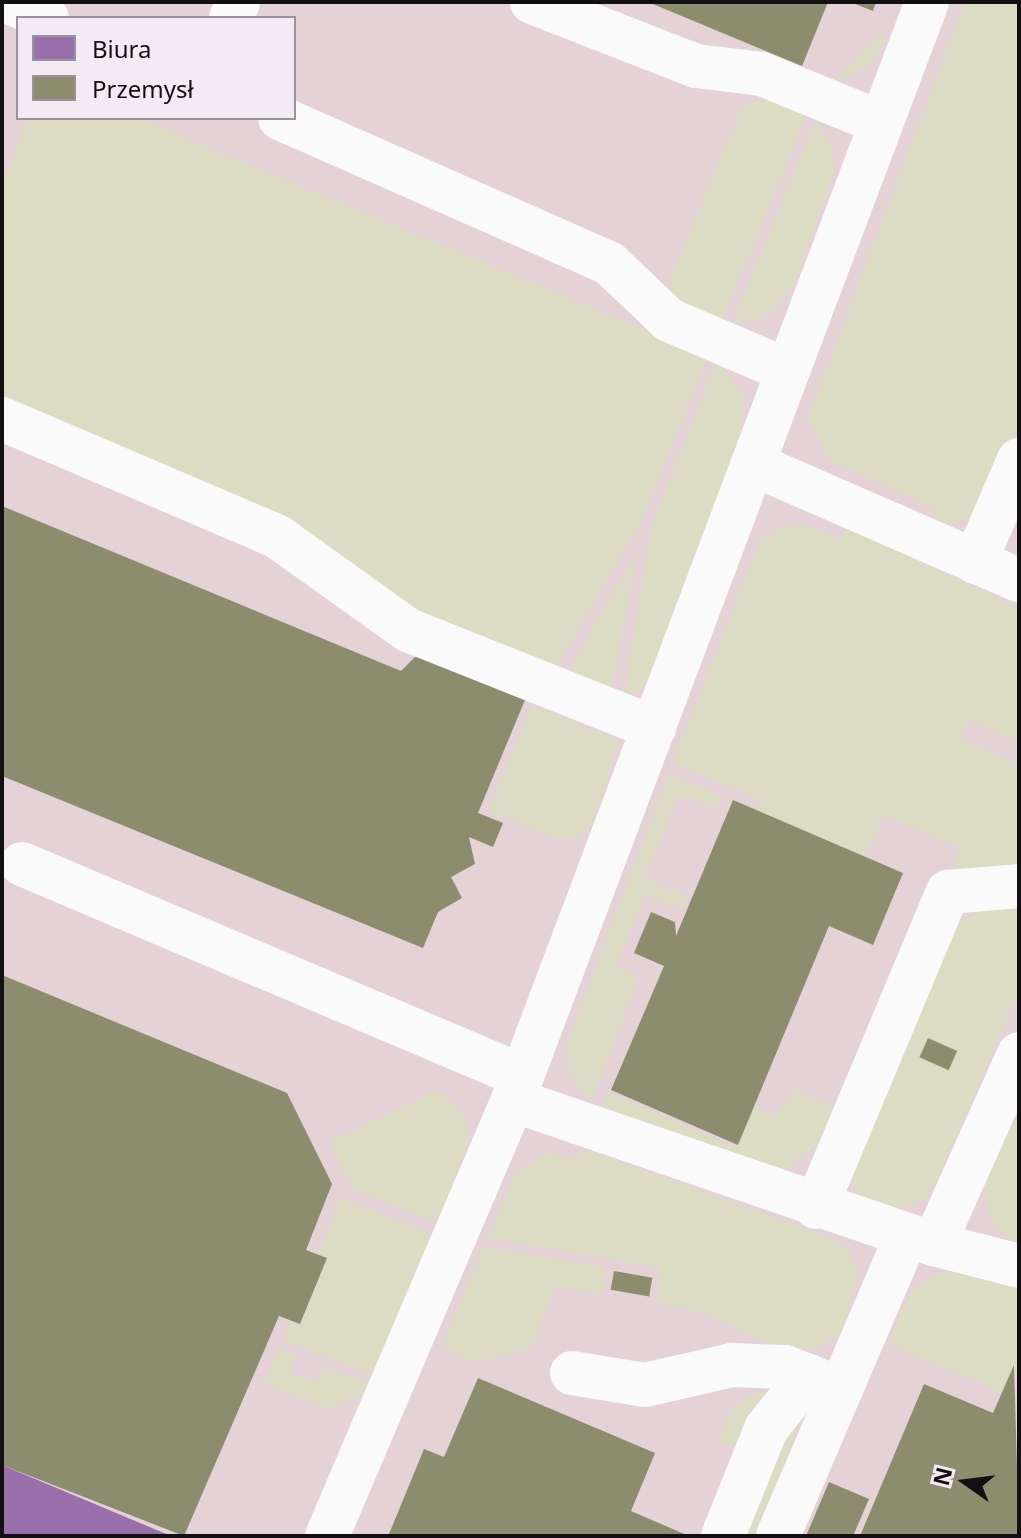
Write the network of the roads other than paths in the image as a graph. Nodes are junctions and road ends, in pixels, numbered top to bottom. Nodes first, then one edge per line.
1 (9, 2) edge
2 (532, 2) edge
3 (927, 2) edge
4 (42, 16) edge
5 (285, 120) edge
6 (879, 122) junction
7 (786, 370) junction
8 (2, 419) edge
9 (1019, 460) edge
10 (753, 464) junction
11 (975, 562) junction
12 (1019, 580) edge
13 (654, 728) junction
14 (22, 864) dead end
15 (1019, 886) edge
16 (1019, 1054) edge
17 (518, 1088) junction
18 (816, 1207) junction
19 (920, 1241) junction
20 (1019, 1266) edge
21 (572, 1373) dead end
22 (824, 1383) junction
23 (327, 1536) edge
24 (723, 1536) edge
25 (778, 1536) edge

1 - 4 lane
2 - 6 lane
3 - 6 lane
5 - 7 lane
6 - 7 lane
7 - 10 lane
8 - 13 lane
9 - 11 lane
10 - 11 lane
10 - 13 lane
11 - 12 lane
13 - 17 lane
14 - 17 lane
15 - 18 lane
16 - 19 lane
17 - 18 lane
17 - 23 lane
18 - 19 lane
19 - 20 lane
19 - 22 lane
21 - 22 lane
22 - 24 lane
22 - 25 lane

